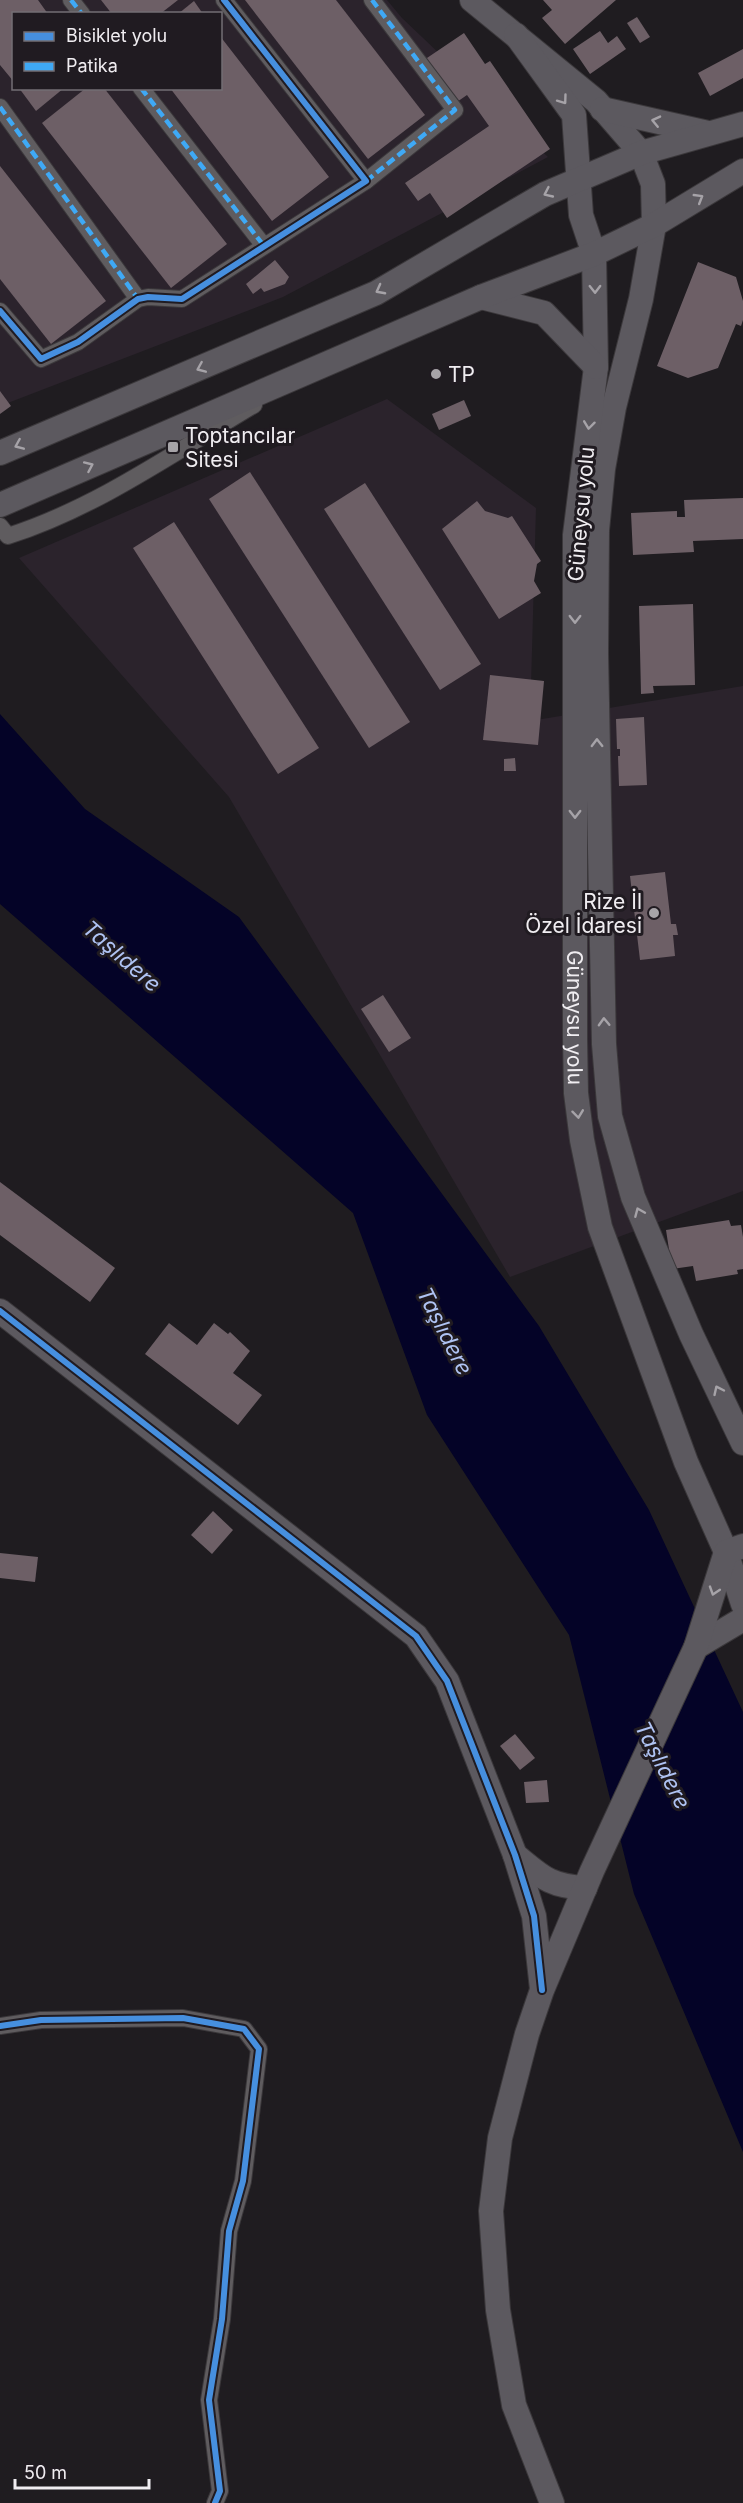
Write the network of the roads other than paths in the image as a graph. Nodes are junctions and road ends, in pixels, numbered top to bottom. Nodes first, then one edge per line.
1 (71, 0) edge
2 (224, 0) edge
3 (372, 0) edge
4 (472, 0) edge
5 (80, 12) edge
6 (516, 35) junction
7 (143, 90) edge
8 (0, 107) edge
9 (602, 109) junction
10 (743, 124) edge
11 (711, 133) junction
12 (641, 153) junction
13 (743, 171) edge
14 (580, 179) junction
15 (366, 181) junction
16 (654, 225) junction
17 (264, 246) junction
18 (594, 254) junction
19 (481, 297) junction
20 (138, 299) junction
21 (0, 311) edge
22 (323, 364) junction
23 (596, 367) junction
24 (0, 453) edge
25 (0, 504) edge
26 (0, 526) edge
27 (0, 1311) edge
28 (743, 1443) edge
29 (734, 1549) edge
30 (743, 1604) edge
31 (743, 1619) edge
32 (696, 1647) junction
33 (514, 1855) junction
34 (589, 1879) junction
35 (542, 1990) junction
36 (0, 2026) edge
37 (215, 2503) edge
38 (552, 2503) edge

1 - 5 street
2 - 15 street
3 - 15 street
4 - 6 main road
6 - 9 main road
6 -> 14 main road, Güneysu yolu
7 - 17 street
8 - 20 street
11 -> 9 main road
9 - 12 main road
10 - 11 main road
11 - 12 main road
12 - 14 main road
12 - 16 main road
16 -> 13 main road
14 - 18 main road, Güneysu yolu
14 -> 24 main road
15 - 17 street
16 - 18 main road
28 -> 16 main road
17 - 20 street
18 - 19 main road
18 -> 23 main road, Güneysu yolu
19 - 22 main road
19 - 23 main road
20 - 21 street
25 -> 22 main road
22 - 26 street
23 -> 29 main road, Güneysu yolu
27 - 33 main road
29 - 30 main road, Güneysu yolu
29 -> 32 main road
31 - 32 main road
32 - 34 main road
33 - 34 main road
33 - 35 main road
34 - 35 main road
35 - 38 main road
36 - 37 street

